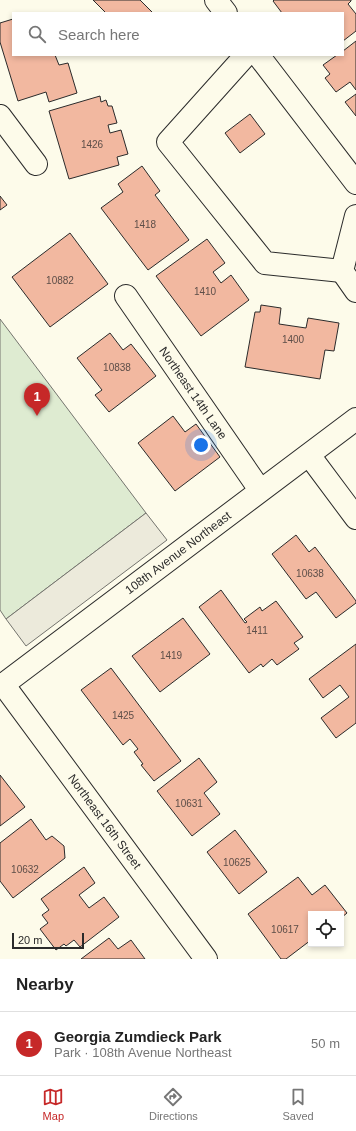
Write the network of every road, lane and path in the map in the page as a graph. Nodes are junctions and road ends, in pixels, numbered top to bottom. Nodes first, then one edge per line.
1 (216, 0) edge
2 (225, 12) edge
3 (245, 56) edge
4 (259, 56) edge
5 (0, 116) edge
6 (36, 164) dead end
7 (356, 183) edge
8 (356, 216) edge
9 (342, 271) junction
10 (356, 291) edge
11 (126, 296) dead end
12 (356, 419) edge
13 (309, 455) junction
14 (260, 490) junction
15 (356, 518) edge
16 (2, 685) edge
17 (206, 959) edge

1 - 2 main road
3 - 9 main road
4 - 7 main road
5 - 6 main road
8 - 9 main road
9 - 10 main road
11 - 14 main road, Northeast 14th Lane
12 - 13 main road, 108th Avenue Northeast
13 - 14 main road, 108th Avenue Northeast
13 - 15 main road
14 - 16 main road, 108th Avenue Northeast
16 - 17 main road, Northeast 16th Street

